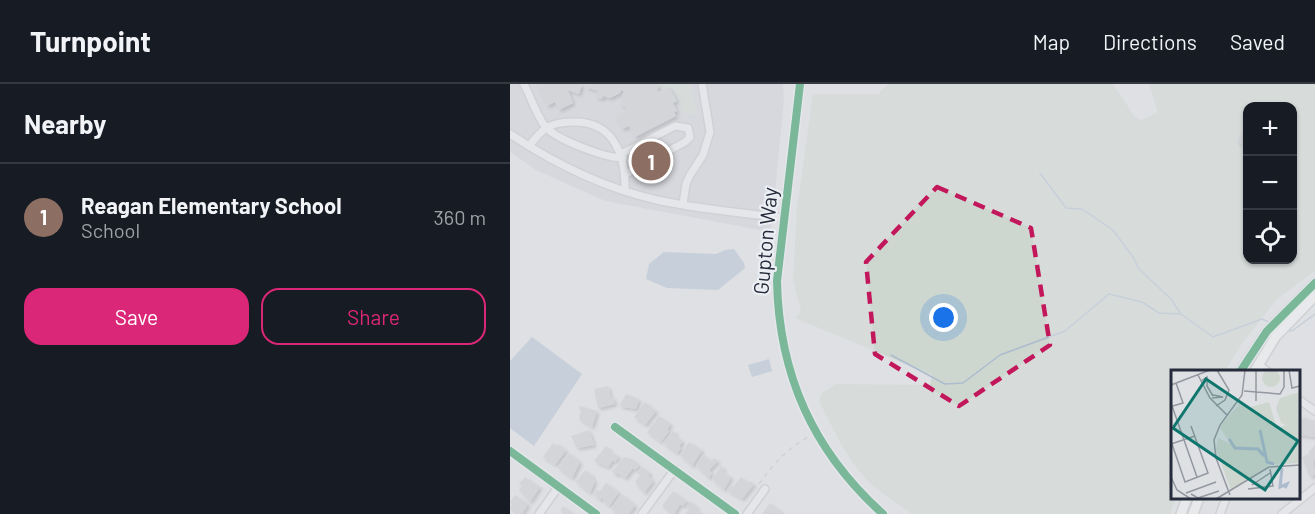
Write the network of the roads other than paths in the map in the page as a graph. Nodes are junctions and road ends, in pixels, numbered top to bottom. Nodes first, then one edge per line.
1 (524, 84) edge
2 (702, 84) edge
3 (800, 84) edge
4 (546, 128) junction
5 (510, 134) edge
6 (529, 146) junction
7 (622, 156) junction
8 (626, 174) junction
9 (625, 191) junction
10 (683, 204) junction
11 (785, 218) junction
12 (1315, 283) edge
13 (1315, 296) edge
14 (1256, 368) edge
15 (1241, 370) edge
16 (1300, 400) edge
17 (1315, 411) edge
18 (615, 427) dead end
19 (510, 451) edge
20 (675, 469) junction
21 (559, 486) junction
22 (762, 487) road end
23 (1315, 488) edge
24 (1187, 499) edge
25 (1199, 499) edge
26 (1227, 499) edge
27 (539, 514) edge
28 (596, 514) edge
29 (642, 514) edge
30 (735, 514) edge
31 (747, 514) edge
32 (883, 514) edge
33 (1181, 514) edge
34 (1193, 514) edge
35 (1220, 514) edge
36 (1282, 514) edge

1 - 4 street
2 - 10 street
3 - 11 street, Gupton Way
4 - 6 street
4 - 7 street
4 - 7 street
5 - 6 street
6 - 9 street
7 - 8 street
7 - 8 street
8 - 9 street
9 - 10 street
10 - 11 street
11 - 32 street, Gupton Way
12 - 15 main road
13 - 14 main road
16 - 17 street
18 - 20 street
19 - 21 street
20 - 29 street
20 - 30 street
21 - 27 street
21 - 28 street
22 - 31 street
23 - 36 street
24 - 33 main road
25 - 34 main road
26 - 35 street

